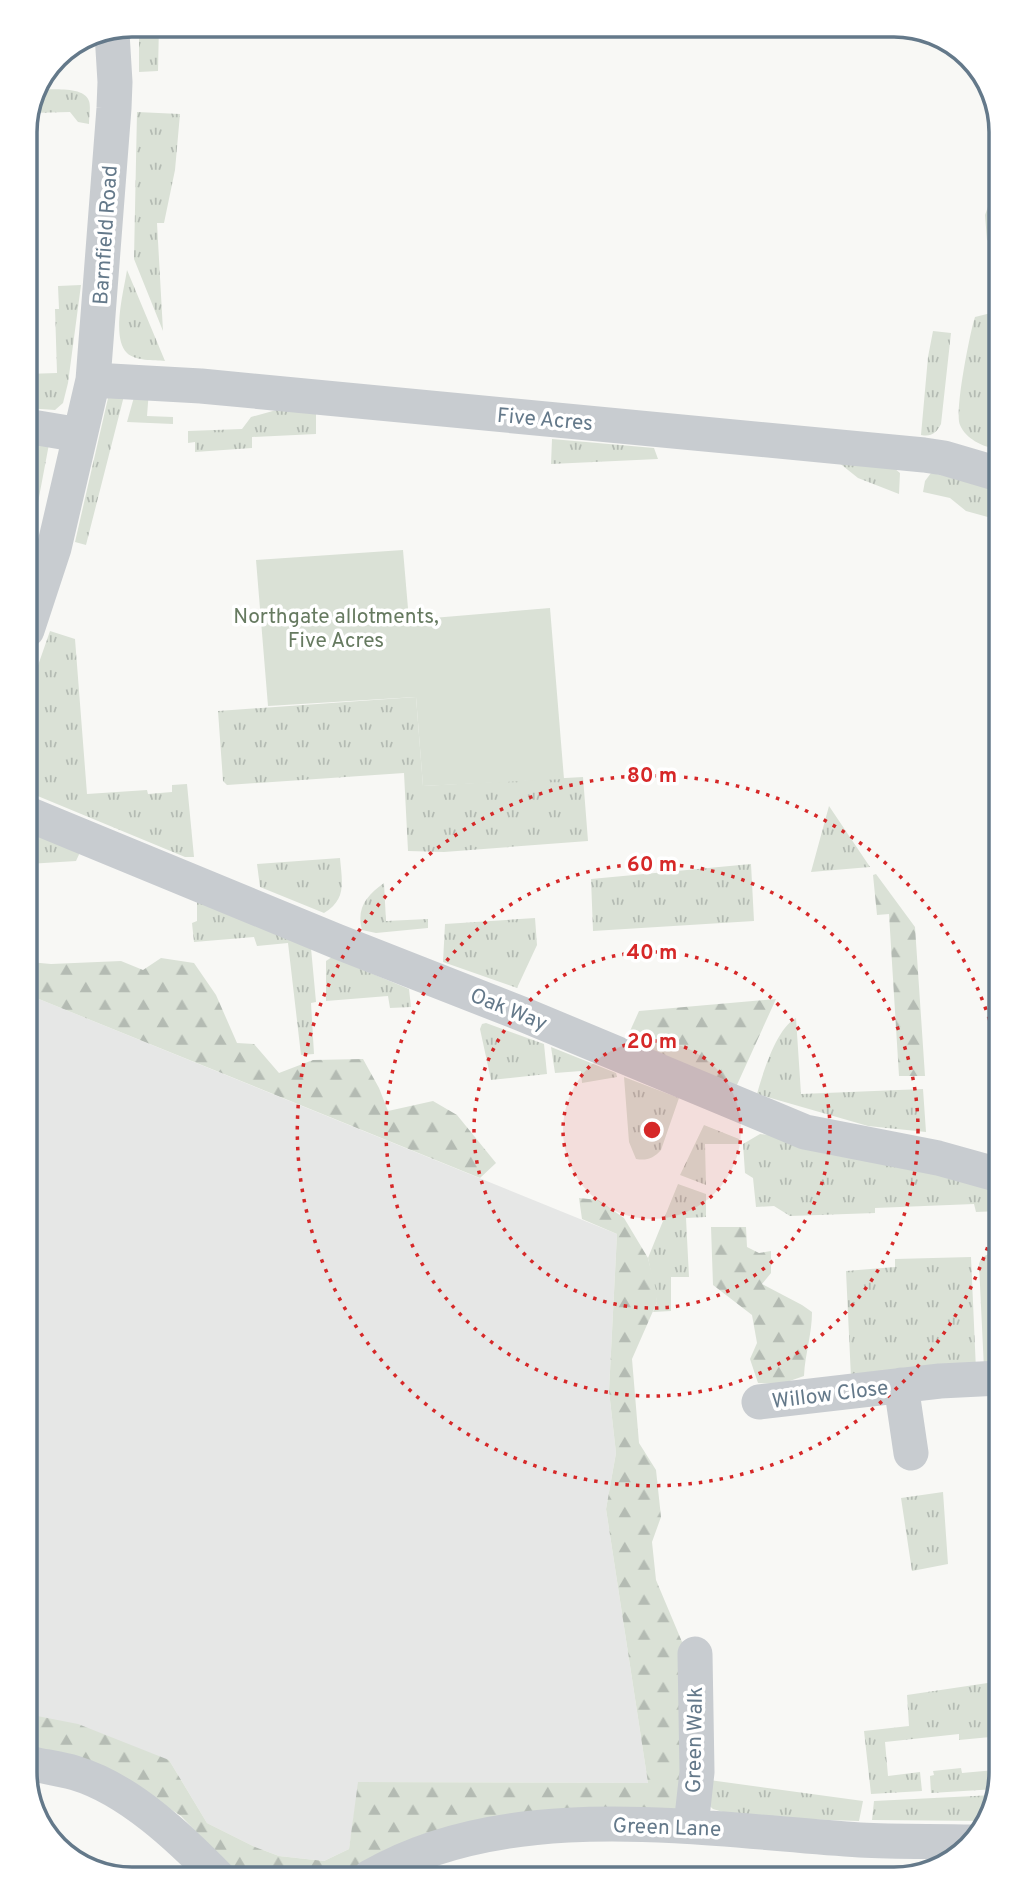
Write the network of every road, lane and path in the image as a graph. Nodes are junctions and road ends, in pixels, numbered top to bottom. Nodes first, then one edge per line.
1 (112, 39) edge
2 (93, 380) junction
3 (37, 428) edge
4 (80, 435) junction
5 (989, 471) edge
6 (37, 600) edge
7 (37, 818) edge
8 (989, 1172) edge
9 (989, 1379) edge
10 (901, 1385) junction
11 (759, 1402) dead end
12 (911, 1453) dead end
13 (695, 1654) dead end
14 (37, 1765) edge
15 (691, 1826) junction
16 (959, 1842) edge
17 (208, 1867) edge
18 (388, 1867) edge

1 - 2 street, Barnfield Road
2 - 4 street, Barnfield Road
2 - 5 street, Five Acres
3 - 4 street
4 - 6 street, Barnfield Road
7 - 8 street, Oak Way
9 - 10 street, Willow Close
10 - 11 street, Willow Close
10 - 12 street, Willow Close
13 - 15 street, Green Walk
14 - 17 street
15 - 16 street, Green Lane
15 - 18 street, Green Lane

